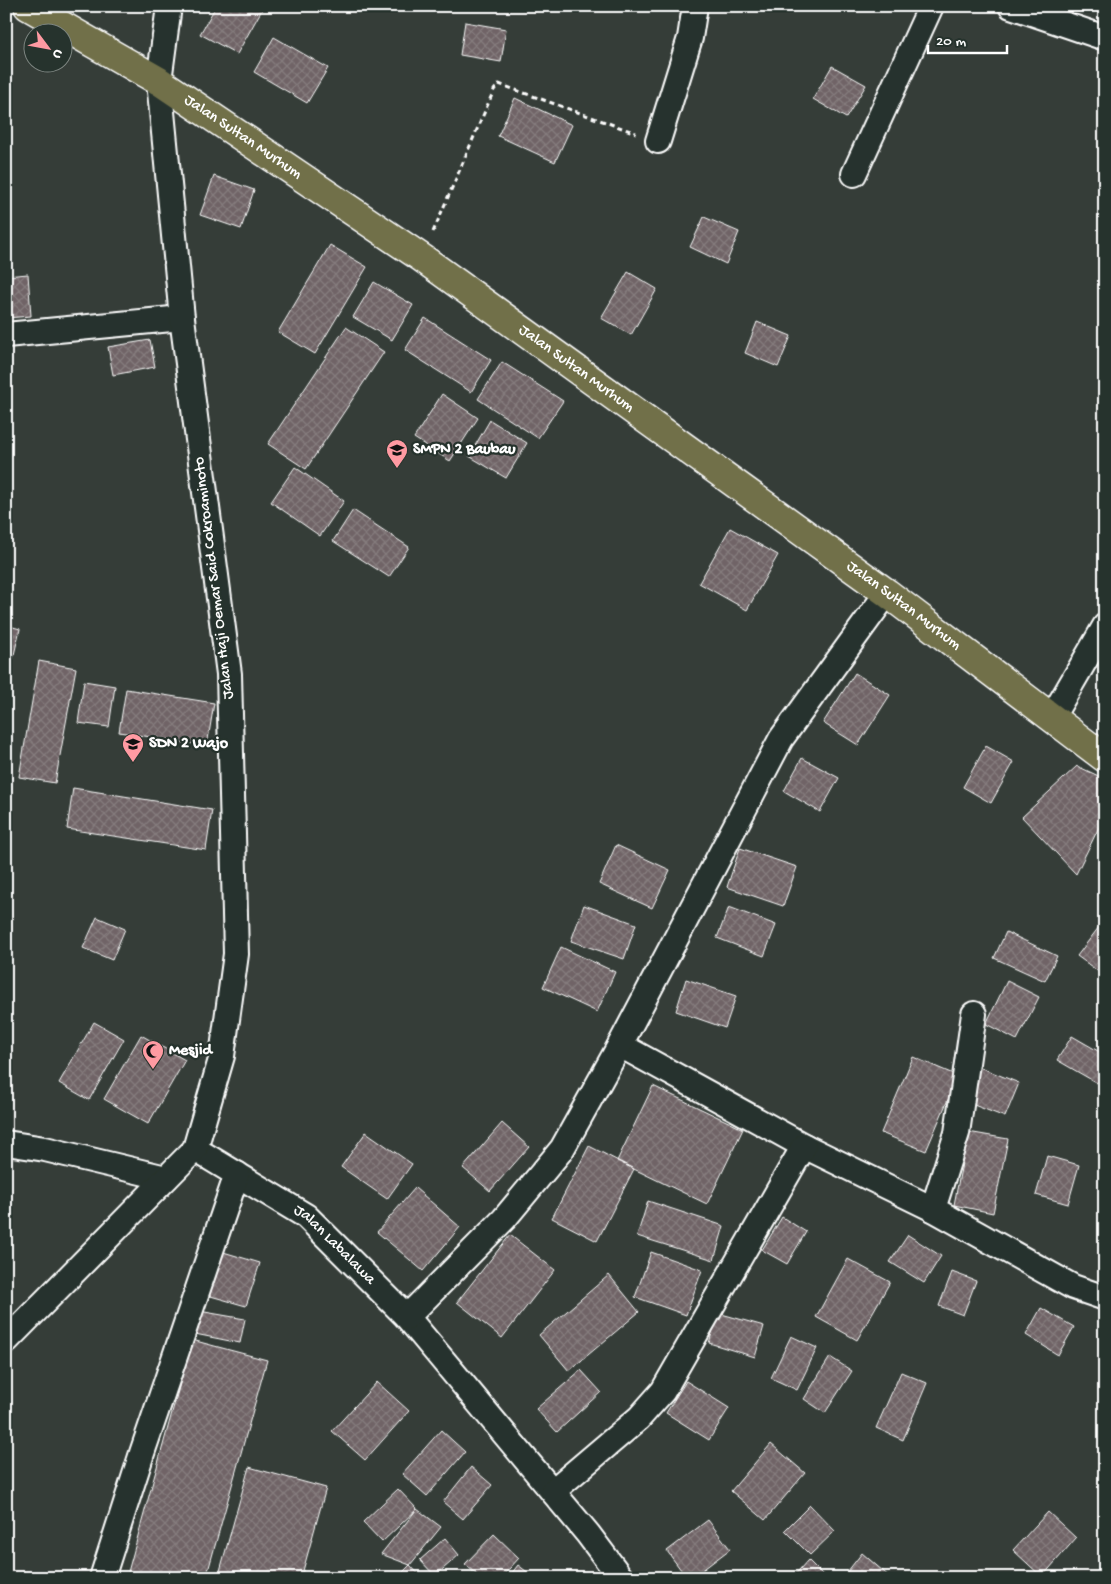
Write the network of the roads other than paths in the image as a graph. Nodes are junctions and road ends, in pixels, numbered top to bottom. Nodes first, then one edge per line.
1 (28, 6) edge
2 (169, 6) edge
3 (695, 6) edge
4 (931, 6) edge
5 (1011, 6) edge
6 (1105, 38) edge
7 (159, 81) junction
8 (658, 141) road end
9 (854, 174) dead end
10 (182, 318) junction
11 (6, 335) edge
12 (887, 593) junction
13 (1105, 626) edge
14 (1052, 716) junction
15 (1105, 758) edge
16 (974, 1014) dead end
17 (620, 1045) junction
18 (6, 1142) edge
19 (804, 1146) junction
20 (195, 1148) junction
21 (237, 1174) junction
22 (166, 1178) junction
23 (933, 1209) junction
24 (1105, 1298) edge
25 (407, 1317) junction
26 (6, 1341) edge
27 (553, 1491) junction
28 (102, 1578) edge
29 (621, 1578) edge

1 - 7 highway, Jalan Sultan Murhum
2 - 7 street, Jalan Haji Oemar Said Cokroaminoto
3 - 8 street
4 - 9 street
5 - 6 street
7 - 10 street, Jalan Haji Oemar Said Cokroaminoto
7 - 12 highway, Jalan Sultan Murhum
10 - 11 street
10 - 20 street, Jalan Haji Oemar Said Cokroaminoto
12 - 14 highway, Jalan Sultan Murhum
12 - 17 street
13 - 14 street
14 - 15 highway, Jalan Sultan Murhum
16 - 23 street
17 - 19 street
17 - 25 street
18 - 22 street
19 - 23 street
19 - 27 street
20 - 21 street, Jalan Labalawa
20 - 22 street
21 - 25 street, Jalan Labalawa
21 - 28 street
22 - 26 street
23 - 24 street
25 - 27 street, Jalan Labalawa
27 - 29 street, Jalan Labalawa

